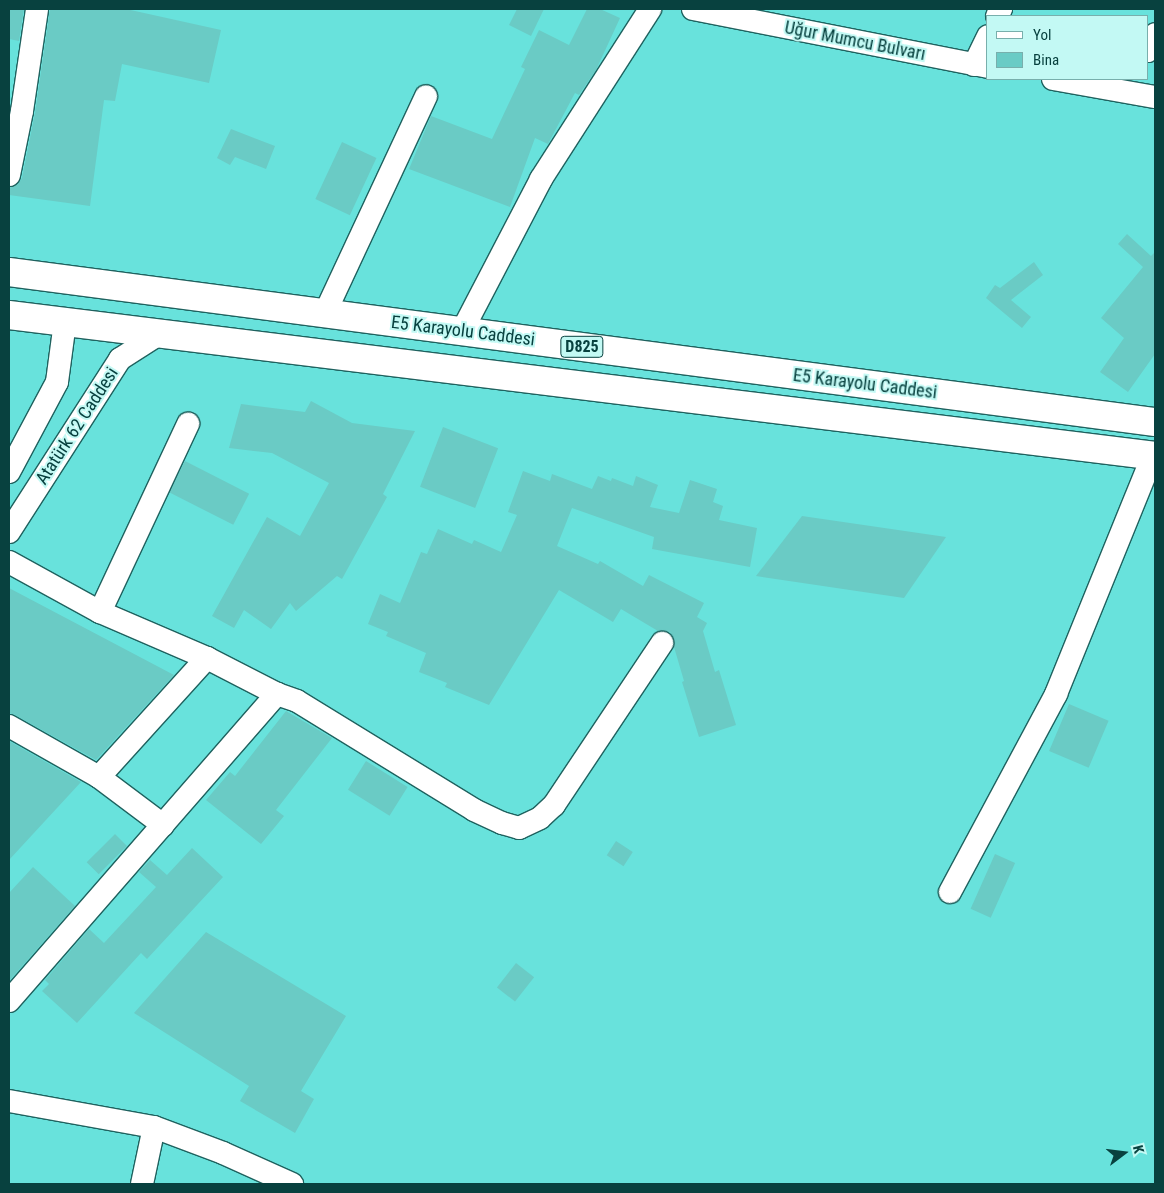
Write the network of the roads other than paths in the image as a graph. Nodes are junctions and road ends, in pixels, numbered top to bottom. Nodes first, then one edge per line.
1 (36, 9) edge
2 (650, 9) edge
3 (706, 10) edge
4 (1155, 34) edge
5 (986, 45) edge
6 (1149, 49) edge
7 (981, 66) edge
8 (1064, 80) edge
9 (1133, 86) edge
10 (426, 96) dead end
11 (1155, 97) edge
12 (9, 175) edge
13 (9, 272) edge
14 (325, 313) junction
15 (9, 316) edge
16 (65, 322) junction
17 (462, 331) junction
18 (158, 334) junction
19 (1155, 422) edge
20 (188, 424) dead end
21 (1154, 456) edge
22 (9, 472) edge
23 (9, 532) edge
24 (9, 562) edge
25 (100, 612) junction
26 (662, 643) dead end
27 (207, 658) junction
28 (277, 694) junction
29 (9, 726) edge
30 (99, 778) junction
31 (163, 825) junction
32 (950, 892) dead end
33 (9, 1002) edge
34 (9, 1101) edge
35 (154, 1127) junction
36 (142, 1184) edge
37 (292, 1184) edge

1 - 12 street
2 - 17 street
3 - 7 street, Uğur Mumcu Bulvarı
4 - 6 street
5 - 7 street
8 - 9 street
9 - 11 street
10 - 14 street
13 - 14 highway, E5 Karayolu Caddesi / D825
14 - 17 highway, E5 Karayolu Caddesi / D825
15 - 16 highway, E5 Karayolu Caddesi / D825
16 - 18 highway, E5 Karayolu Caddesi / D825
16 - 22 street, Atatürk 62 Caddesi
17 - 19 highway, E5 Karayolu Caddesi / D825
18 - 21 highway, E5 Karayolu Caddesi / D825
18 - 23 street, Atatürk 62 Caddesi
20 - 25 street
21 - 32 street
24 - 25 street
25 - 27 street
26 - 28 street
27 - 28 street
27 - 30 street
28 - 31 street
29 - 30 street
30 - 31 street
31 - 33 street
34 - 35 street
35 - 36 street
35 - 37 street

